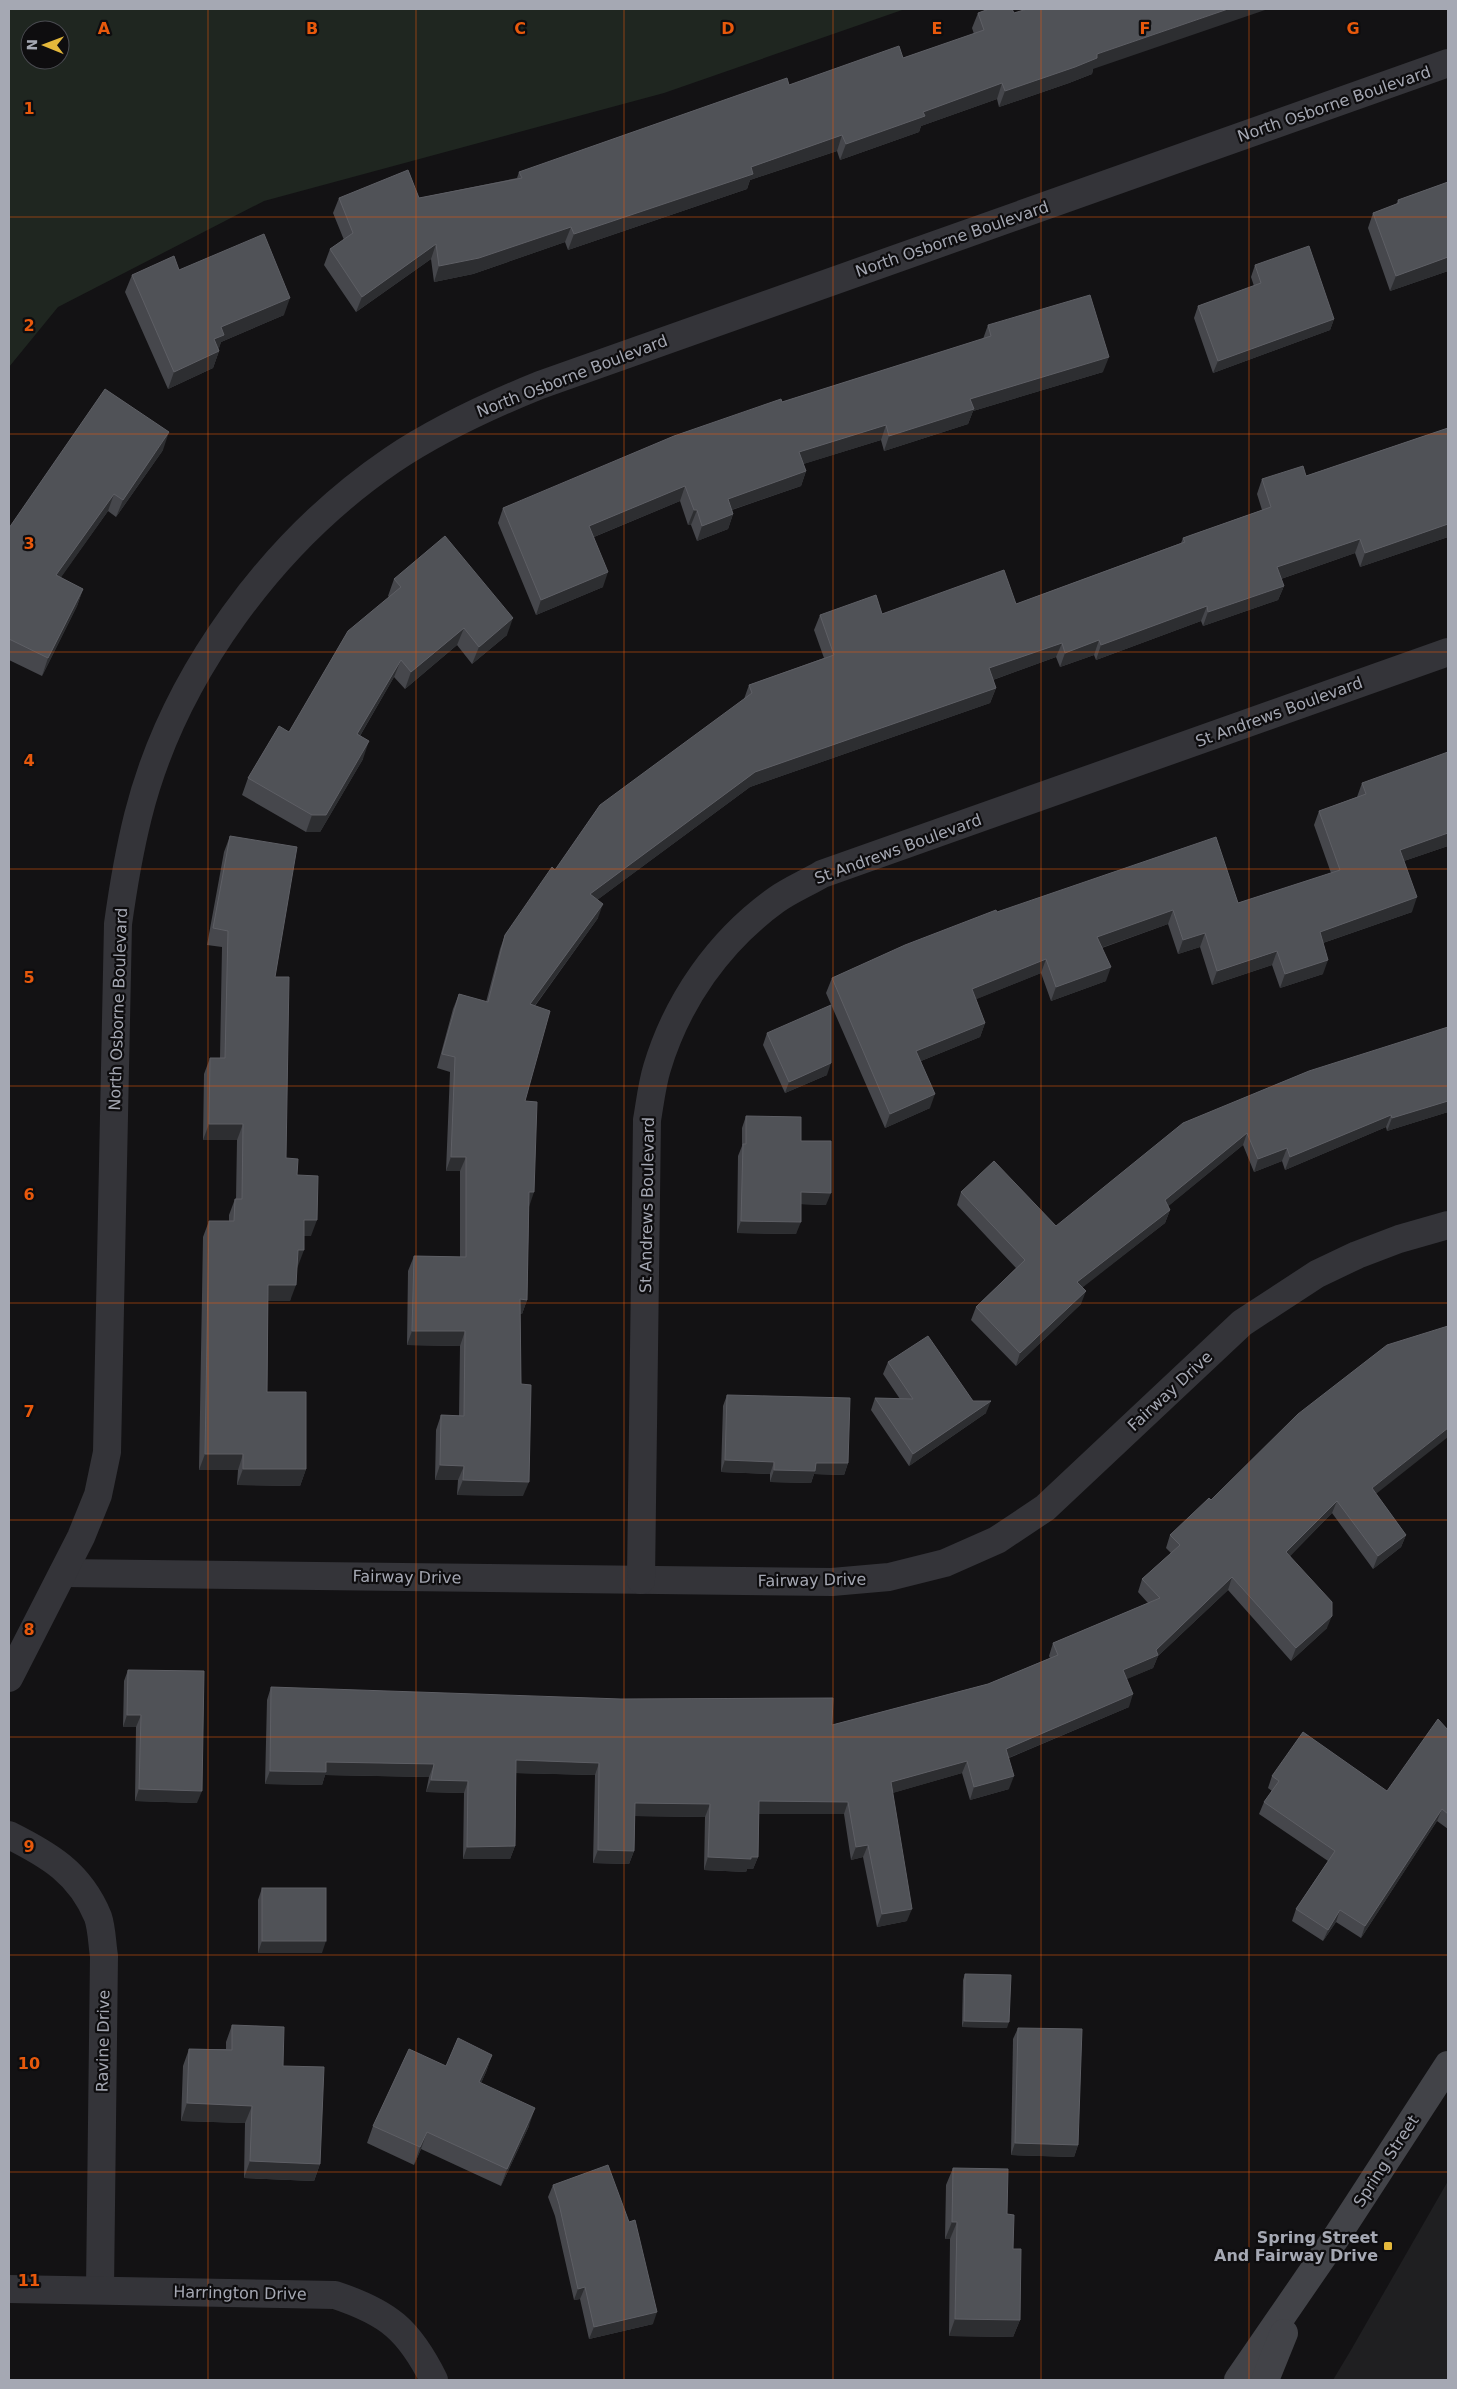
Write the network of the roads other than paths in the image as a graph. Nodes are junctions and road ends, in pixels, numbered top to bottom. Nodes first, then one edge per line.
1 (1448, 64) edge
2 (1448, 652) edge
3 (1448, 1225) edge
4 (63, 1573) junction
5 (641, 1580) junction
6 (9, 1678) edge
7 (9, 1835) edge
8 (1448, 2065) edge
9 (1306, 2283) junction
10 (9, 2289) edge
11 (100, 2290) junction
12 (434, 2380) edge
13 (1238, 2380) edge
14 (1265, 2380) edge

1 - 4 street, North Osborne Boulevard
2 - 5 street, St Andrews Boulevard
3 - 5 street, Fairway Drive
4 - 5 street, Fairway Drive
4 - 6 street, North Osborne Boulevard
7 - 11 street, Ravine Drive
8 - 9 main road, Spring Street
9 - 13 main road, Spring Street
9 - 14 main road
10 - 11 street, Harrington Drive
11 - 12 street, Harrington Drive

